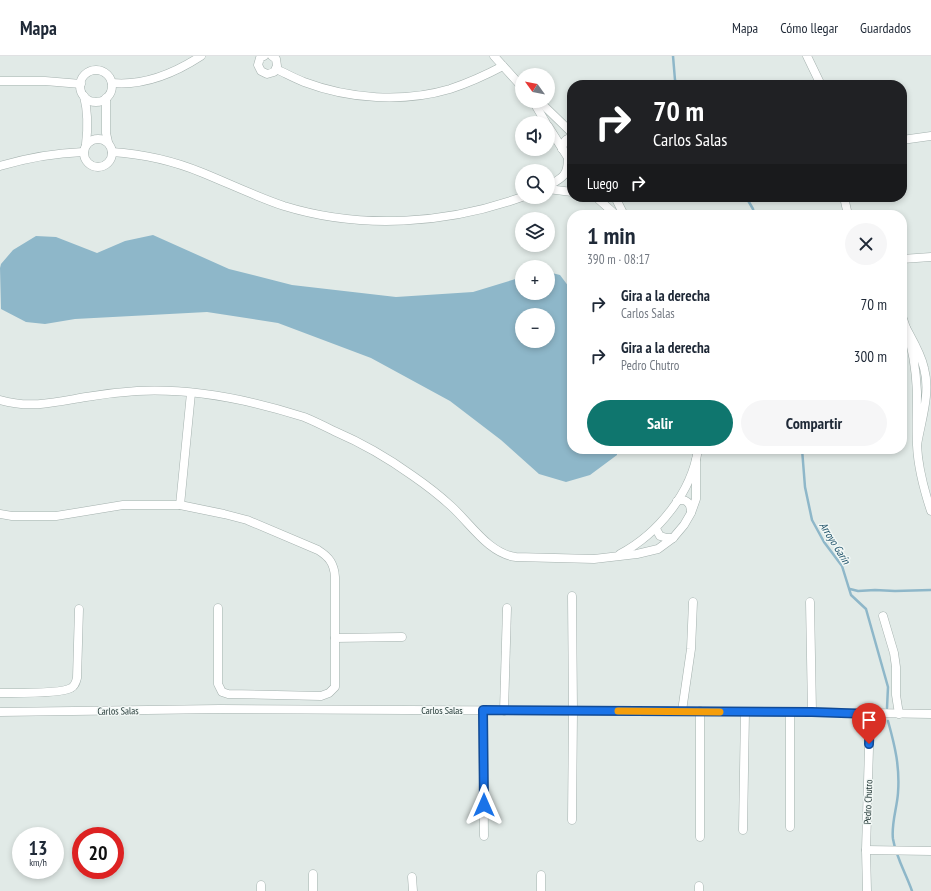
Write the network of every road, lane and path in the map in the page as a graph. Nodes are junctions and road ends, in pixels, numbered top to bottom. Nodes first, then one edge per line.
1 (201, 56) edge
2 (264, 56) edge
3 (272, 56) edge
4 (494, 56) edge
5 (808, 56) edge
6 (503, 66) junction
7 (276, 69) junction
8 (515, 79) edge
9 (819, 80) edge
10 (0, 81) edge
11 (112, 83) junction
12 (81, 84) junction
13 (84, 96) junction
14 (106, 98) junction
15 (546, 108) edge
16 (567, 128) edge
17 (931, 136) edge
18 (555, 138) edge
19 (567, 139) edge
20 (907, 139) edge
21 (108, 142) junction
22 (85, 148) junction
23 (562, 149) junction
24 (112, 152) junction
25 (567, 156) edge
26 (0, 166) edge
27 (567, 168) edge
28 (555, 182) edge
29 (555, 190) edge
30 (567, 191) edge
31 (515, 199) edge
32 (602, 202) edge
33 (610, 210) edge
34 (931, 257) edge
35 (907, 259) edge
36 (907, 330) edge
37 (907, 331) edge
38 (929, 385) edge
39 (916, 386) junction
40 (191, 393) junction
41 (0, 400) edge
42 (916, 445) junction
43 (697, 454) edge
44 (696, 460) junction
45 (677, 501) junction
46 (180, 505) junction
47 (931, 511) edge
48 (691, 513) junction
49 (0, 514) edge
50 (656, 528) junction
51 (673, 538) junction
52 (616, 556) junction
53 (572, 596) dead end
54 (693, 602) dead end
55 (810, 602) dead end
56 (79, 608) dead end
57 (218, 608) dead end
58 (507, 608) dead end
59 (883, 616) dead end
60 (402, 637) dead end
61 (335, 638) junction
62 (0, 693) edge
63 (483, 710) junction
64 (504, 711) junction
65 (573, 711) junction
66 (682, 711) junction
67 (700, 711) junction
68 (0, 712) edge
69 (745, 712) junction
70 (790, 712) junction
71 (812, 712) junction
72 (870, 714) junction
73 (899, 714) junction
74 (931, 714) edge
75 (572, 820) dead end
76 (790, 827) dead end
77 (743, 830) dead end
78 (484, 836) dead end
79 (700, 837) dead end
80 (866, 850) junction
81 (931, 851) edge
82 (313, 874) dead end
83 (541, 875) dead end
84 (412, 878) dead end
85 (313, 891) edge
86 (413, 891) edge
87 (541, 891) edge
88 (866, 891) edge

1 - 11 street
2 - 7 street
3 - 7 street
4 - 6 street
5 - 9 street
6 - 7 street
6 - 8 street
10 - 12 street
11 - 12 street
11 - 14 street
12 - 13 street
13 - 14 street
13 - 22 street
14 - 21 street
15 - 16 street
17 - 20 street
18 - 23 street
19 - 23 street
21 - 22 street
21 - 24 street
22 - 24 street
22 - 26 street
23 - 25 street
24 - 31 street
27 - 28 street
29 - 30 street
32 - 33 street
34 - 35 street
36 - 38 street
37 - 39 street
38 - 39 street
38 - 42 street
39 - 42 street
40 - 41 street
40 - 46 street
40 - 52 street
42 - 47 street
43 - 44 street
44 - 45 street
44 - 48 street
45 - 48 street
45 - 50 street
46 - 49 street
46 - 61 street
48 - 51 street
50 - 51 street
50 - 52 street
51 - 52 street
53 - 65 street
54 - 66 street
55 - 71 street
56 - 62 street
57 - 61 street
58 - 64 street
59 - 73 street
60 - 61 street
63 - 64 street, Carlos Salas
63 - 68 street, Carlos Salas
63 - 78 street
64 - 65 street, Carlos Salas
65 - 66 street, Carlos Salas
65 - 75 street
66 - 67 street, Carlos Salas
67 - 69 street, Carlos Salas
67 - 79 street
69 - 70 street, Carlos Salas
69 - 77 street
70 - 71 street, Carlos Salas
70 - 76 street
71 - 72 street, Carlos Salas
72 - 73 street, Carlos Salas
72 - 80 street, Pedro Chutro
73 - 74 street, Carlos Salas
80 - 81 street
80 - 88 street, Pedro Chutro
82 - 85 street
83 - 87 street
84 - 86 street

